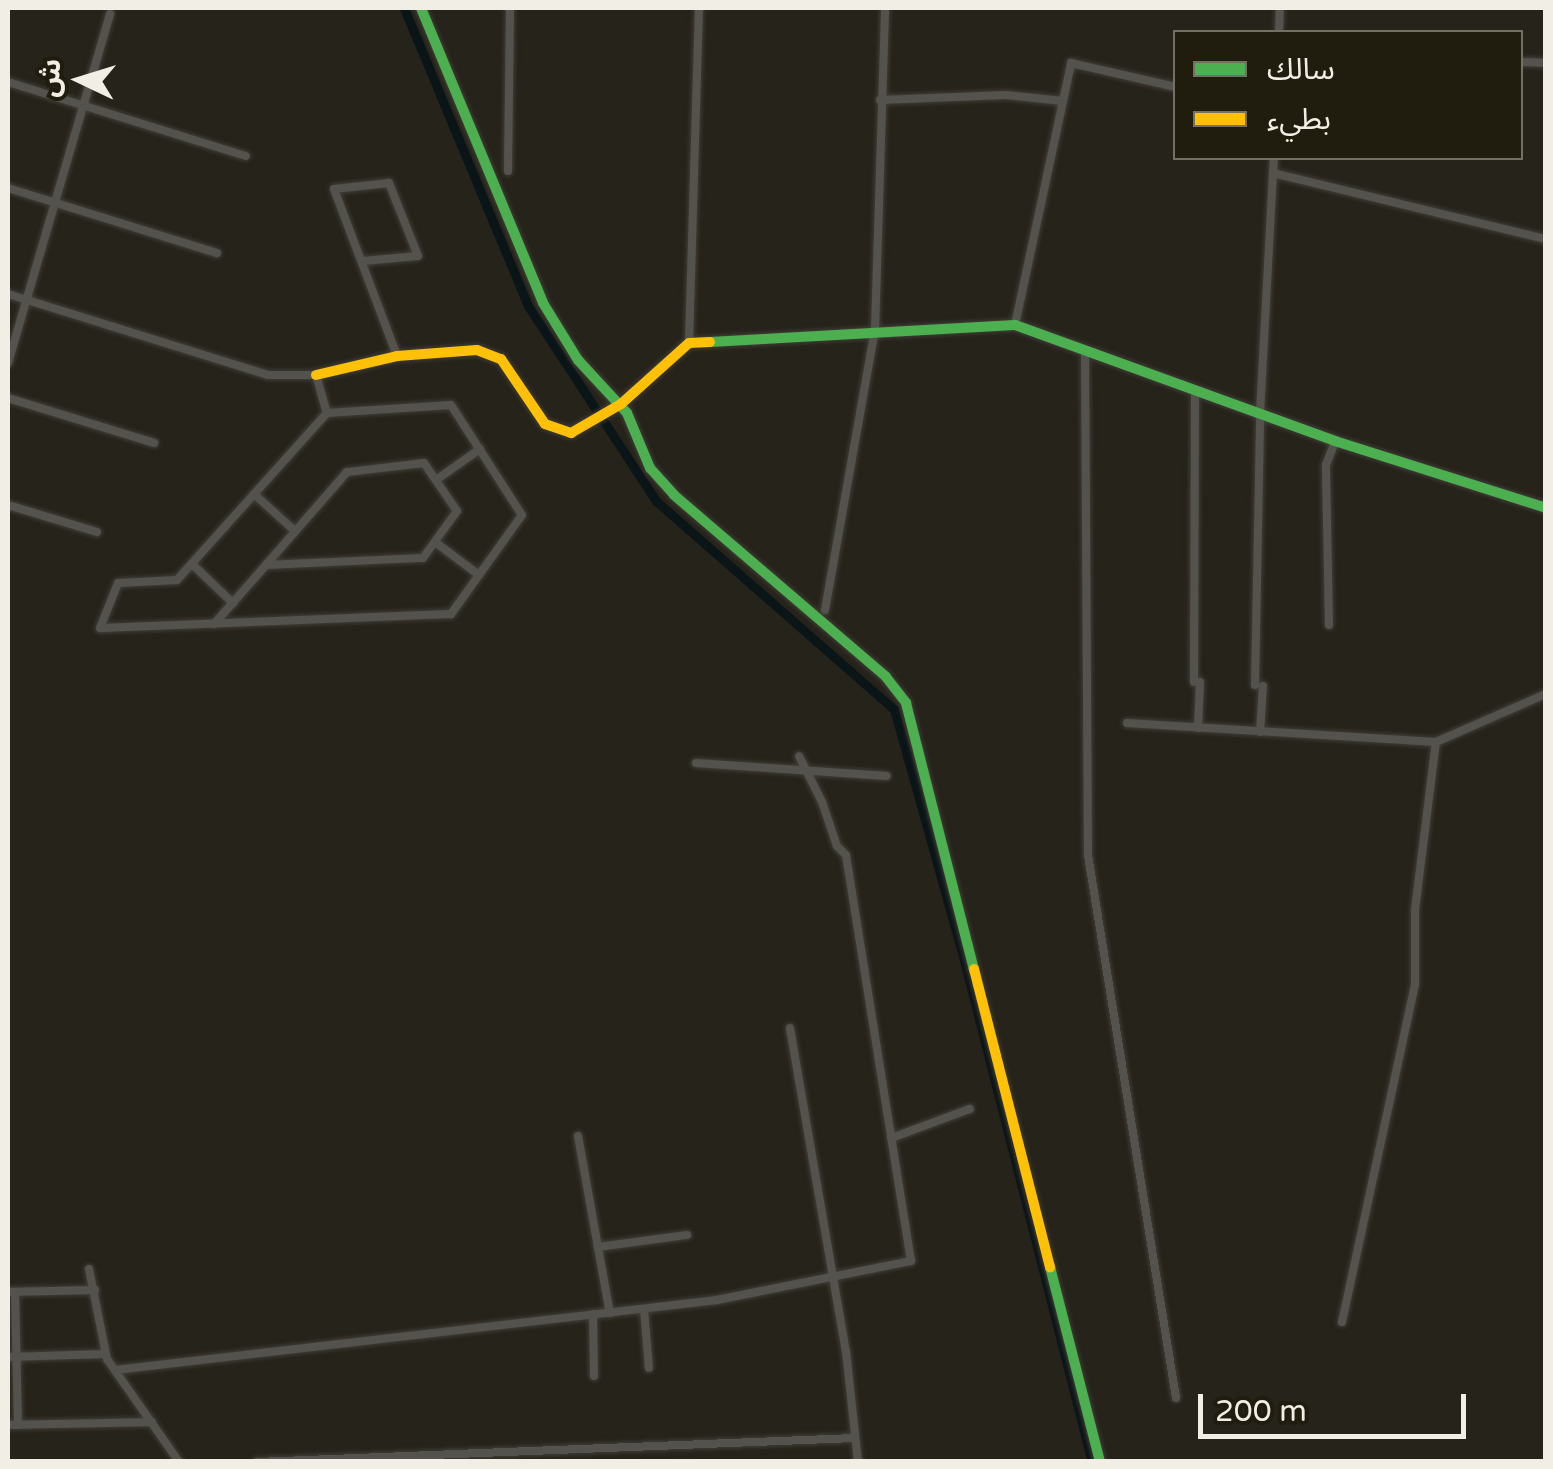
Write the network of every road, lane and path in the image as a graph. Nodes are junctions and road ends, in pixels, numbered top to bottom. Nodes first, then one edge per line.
1 (421, 8) edge
2 (510, 8) edge
3 (699, 8) edge
4 (885, 8) edge
5 (110, 14) dead end
6 (8, 82) edge
7 (1173, 87) edge
8 (880, 100) junction
9 (1063, 102) junction
10 (83, 105) junction
11 (246, 156) dead end
12 (1274, 160) edge
13 (508, 172) dead end
14 (1274, 173) junction
15 (8, 188) edge
16 (54, 202) junction
17 (1546, 238) edge
18 (216, 253) dead end
19 (363, 261) junction
20 (8, 294) edge
21 (26, 300) junction
22 (1014, 325) junction
23 (875, 330) junction
24 (689, 342) junction
25 (1085, 351) junction
26 (397, 356) junction
27 (8, 363) edge
28 (316, 376) junction
29 (1195, 392) junction
30 (8, 398) edge
31 (617, 405) junction
32 (327, 413) junction
33 (1260, 413) junction
34 (1335, 440) junction
35 (154, 442) dead end
36 (480, 450) junction
37 (436, 480) junction
38 (254, 494) junction
39 (8, 505) edge
40 (1546, 508) edge
41 (97, 532) dead end
42 (295, 532) junction
43 (435, 542) junction
44 (192, 564) junction
45 (266, 565) junction
46 (479, 575) junction
47 (233, 603) junction
48 (825, 610) dead end
49 (214, 624) junction
50 (1329, 626) dead end
51 (1546, 694) edge
52 (1127, 724) dead end
53 (1198, 728) junction
54 (1260, 732) junction
55 (1436, 742) junction
56 (799, 756) dead end
57 (696, 763) dead end
58 (807, 772) junction
59 (887, 776) dead end
60 (790, 1028) dead end
61 (970, 1108) dead end
62 (578, 1136) dead end
63 (891, 1138) junction
64 (687, 1235) dead end
65 (598, 1247) junction
66 (89, 1269) dead end
67 (834, 1276) junction
68 (95, 1290) junction
69 (11, 1292) edge
70 (644, 1308) junction
71 (610, 1312) junction
72 (593, 1314) junction
73 (1342, 1322) dead end
74 (106, 1354) junction
75 (12, 1357) edge
76 (649, 1368) dead end
77 (115, 1370) junction
78 (594, 1376) dead end
79 (1176, 1398) dead end
80 (152, 1422) junction
81 (8, 1425) edge
82 (18, 1425) junction
83 (854, 1438) junction
84 (615, 1447) junction
85 (420, 1458) edge
86 (179, 1462) edge
87 (257, 1462) edge
88 (616, 1462) edge
89 (858, 1462) edge
90 (1100, 1462) edge

1 - 31 street
2 - 13 street
3 - 24 street
4 - 8 street
5 - 10 street
6 - 10 street
7 - 9 street
8 - 9 street
8 - 23 street
9 - 22 street
10 - 11 street
10 - 16 street
12 - 14 street
14 - 17 street
14 - 33 street
15 - 16 street
16 - 18 street
16 - 21 street
19 - 19 street
19 - 26 street
20 - 21 street
21 - 27 street
21 - 28 street
22 - 23 street
22 - 25 street
23 - 24 street
23 - 48 street
24 - 31 street
25 - 29 street
25 - 79 street
26 - 28 street
26 - 31 street
28 - 32 street
29 - 33 street
29 - 53 street
30 - 35 street
31 - 90 street
32 - 36 street
32 - 38 street
33 - 34 street
33 - 54 street
34 - 40 street
34 - 50 street
36 - 37 street
36 - 46 street
37 - 42 street
37 - 43 street
38 - 42 street
38 - 44 street
39 - 41 street
42 - 45 street
43 - 45 street
43 - 46 street
44 - 47 street
44 - 49 street
45 - 47 street
46 - 49 street
47 - 49 street
51 - 55 street
52 - 53 street
53 - 54 street
54 - 55 street
55 - 73 street
56 - 58 street
57 - 58 street
58 - 59 street
58 - 63 street
60 - 67 street
61 - 63 street
62 - 65 street
63 - 67 street
64 - 65 street
65 - 71 street
66 - 68 street
67 - 70 street
67 - 83 street
68 - 69 street
68 - 74 street
69 - 75 street
70 - 71 street
70 - 76 street
71 - 72 street
72 - 77 street
72 - 78 street
74 - 75 street
74 - 77 street
75 - 82 street
77 - 80 street
80 - 82 street
80 - 86 street
81 - 82 street
83 - 84 street
83 - 89 street
84 - 85 street
84 - 88 street
85 - 87 street

